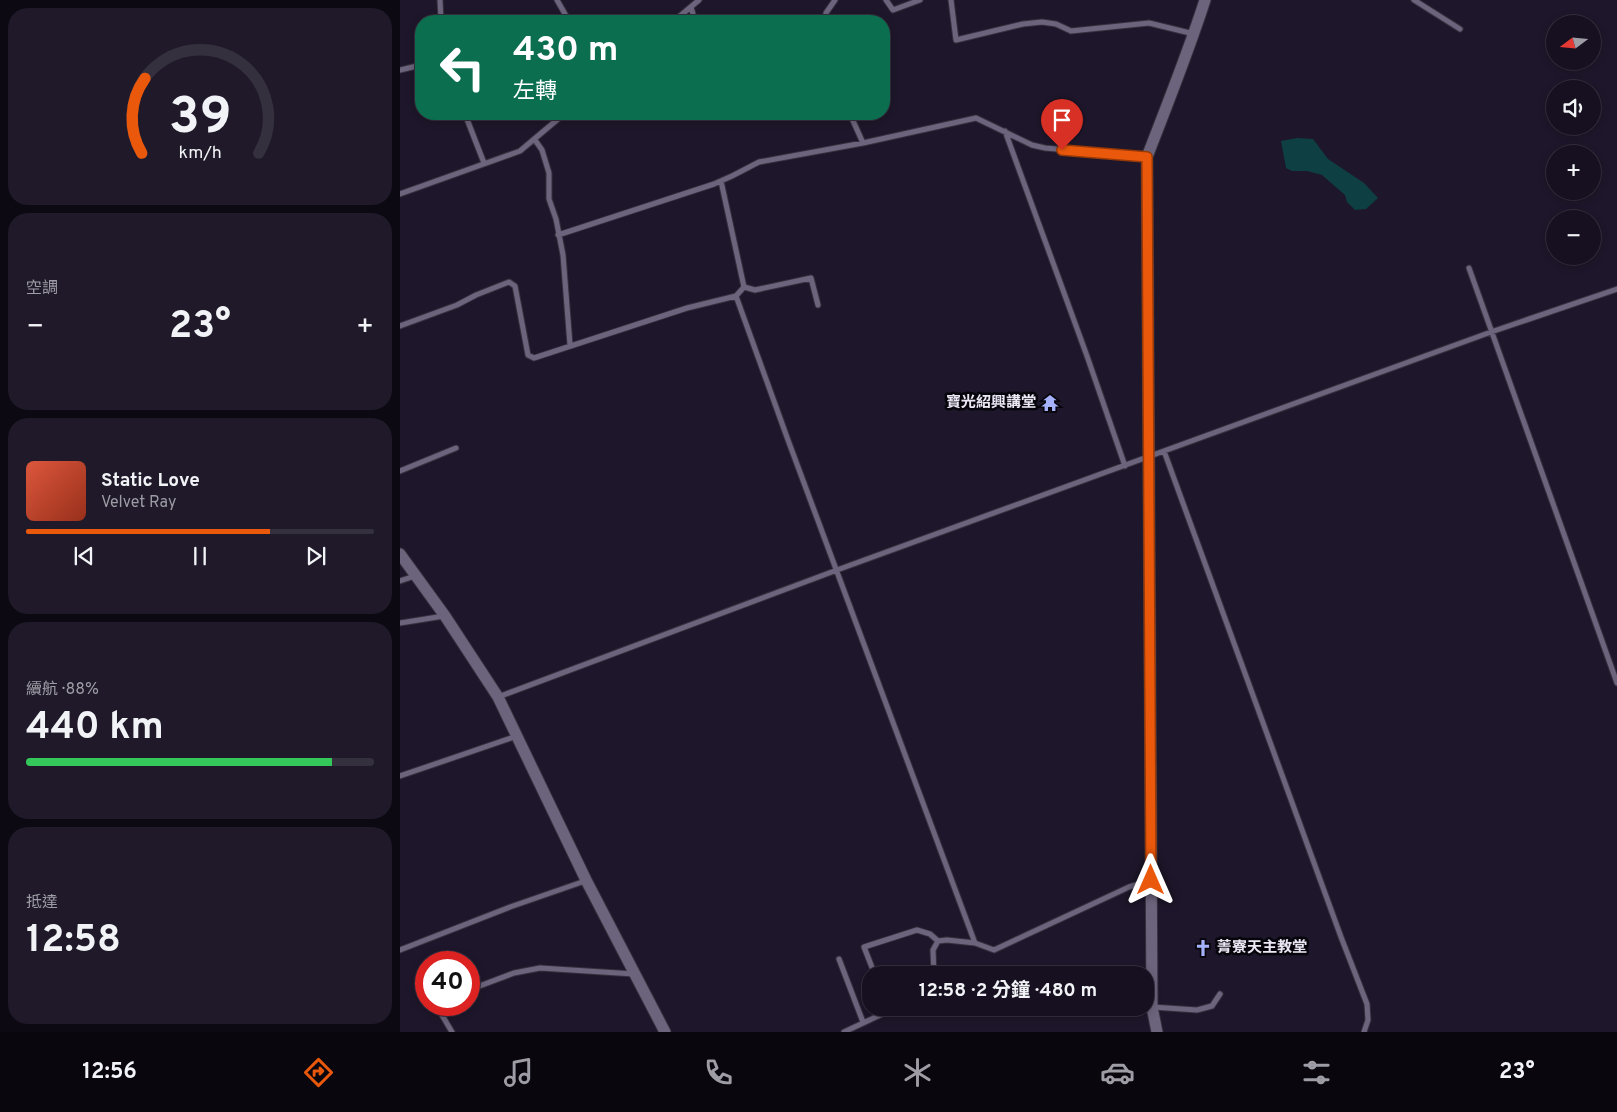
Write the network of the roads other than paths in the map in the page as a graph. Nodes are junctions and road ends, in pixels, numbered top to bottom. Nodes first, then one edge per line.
1 (440, 0) edge
2 (557, 0) edge
3 (699, 0) edge
4 (833, 0) edge
5 (886, 0) edge
6 (920, 0) edge
7 (951, 0) edge
8 (1205, 0) edge
9 (1414, 0) edge
10 (691, 7) junction
11 (441, 15) edge
12 (566, 15) edge
13 (681, 15) edge
14 (693, 15) edge
15 (826, 15) edge
16 (1460, 29) dead end
17 (1194, 34) junction
18 (415, 66) edge
19 (400, 70) edge
20 (467, 120) edge
21 (557, 120) edge
22 (853, 120) edge
23 (1005, 131) junction
24 (535, 140) junction
25 (864, 143) junction
26 (1147, 157) junction
27 (484, 163) junction
28 (721, 181) junction
29 (400, 194) edge
30 (558, 235) junction
31 (1469, 268) dead end
32 (744, 287) junction
33 (1617, 289) edge
34 (736, 296) junction
35 (818, 305) dead end
36 (400, 326) edge
37 (1491, 332) junction
38 (570, 345) junction
39 (456, 448) dead end
40 (1164, 451) junction
41 (1148, 457) junction
42 (1125, 466) junction
43 (400, 471) edge
44 (400, 554) edge
45 (837, 570) junction
46 (416, 576) junction
47 (400, 581) edge
48 (445, 616) junction
49 (400, 624) edge
50 (1617, 683) edge
51 (498, 696) junction
52 (517, 736) junction
53 (400, 776) edge
54 (586, 880) junction
55 (1151, 880) junction
56 (938, 941) junction
57 (975, 943) junction
58 (400, 950) edge
59 (839, 959) dead end
60 (871, 966) edge
61 (934, 966) edge
62 (1152, 966) edge
63 (635, 974) junction
64 (480, 986) edge
65 (1220, 994) dead end
66 (1154, 1007) edge
67 (443, 1016) edge
68 (877, 1016) edge
69 (1153, 1016) edge
70 (863, 1022) junction
71 (452, 1032) edge
72 (665, 1032) edge
73 (844, 1032) edge
74 (1156, 1032) edge
75 (1364, 1032) edge

1 - 11 lane
2 - 12 lane
3 - 10 lane
4 - 15 lane
5 - 6 lane
7 - 17 lane
8 - 17 street
9 - 16 lane
10 - 13 lane
10 - 14 lane
17 - 26 street
18 - 19 lane
20 - 27 lane
21 - 24 lane
22 - 25 lane
23 - 25 lane
23 - 26 lane
23 - 42 lane
24 - 27 lane
24 - 30 lane
25 - 28 lane
26 - 41 street
27 - 29 lane
28 - 30 lane
28 - 32 lane
30 - 38 lane
31 - 37 lane
32 - 34 lane
32 - 35 lane
33 - 37 lane
34 - 38 lane
34 - 45 lane
36 - 38 lane
37 - 40 lane
37 - 50 lane
39 - 43 lane
40 - 41 lane
40 - 75 lane
41 - 42 lane
41 - 55 street
42 - 45 lane
44 - 46 street
45 - 51 lane
45 - 57 lane
46 - 47 lane
46 - 48 street
48 - 49 lane
48 - 51 street
51 - 52 street
52 - 53 lane
52 - 54 street
54 - 58 lane
54 - 63 street
55 - 57 lane
55 - 62 street
56 - 57 lane
56 - 60 lane
56 - 61 lane
59 - 70 lane
63 - 64 lane
63 - 72 street
65 - 66 lane
67 - 71 lane
68 - 70 lane
69 - 74 street
70 - 73 lane

